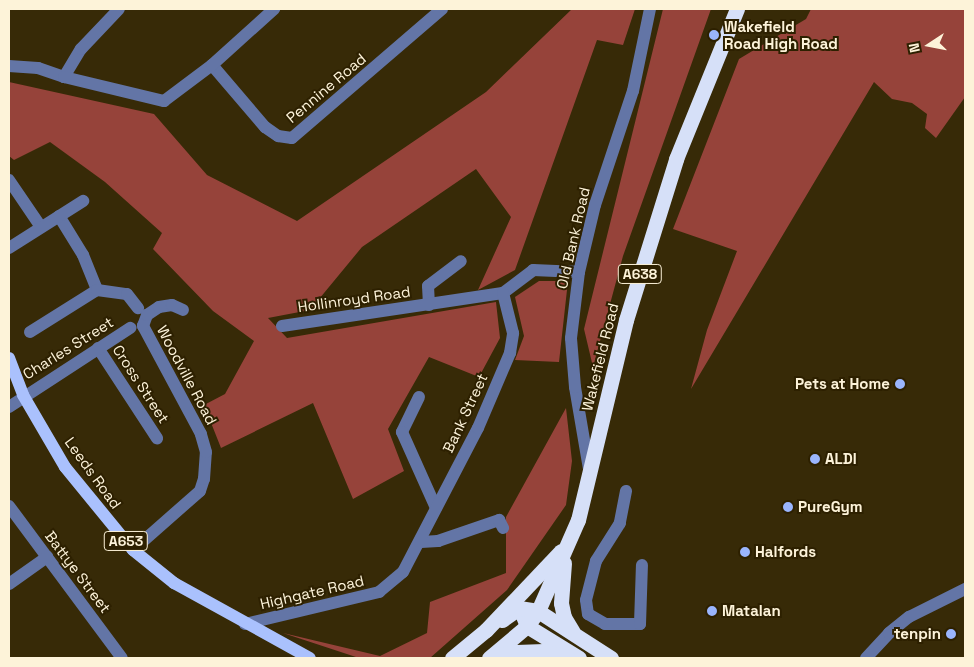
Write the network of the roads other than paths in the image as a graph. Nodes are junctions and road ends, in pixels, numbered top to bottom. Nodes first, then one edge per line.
1 (119, 9) edge
2 (274, 9) edge
3 (442, 9) edge
4 (650, 9) edge
5 (736, 9) edge
6 (212, 65) junction
7 (9, 66) edge
8 (64, 77) junction
9 (9, 180) edge
10 (83, 201) dead end
11 (59, 216) junction
12 (41, 227) junction
13 (9, 248) edge
14 (461, 261) dead end
15 (579, 272) junction
16 (97, 290) junction
17 (504, 293) junction
18 (429, 305) junction
19 (138, 308) dead end
20 (184, 310) dead end
21 (282, 326) dead end
22 (130, 328) dead end
23 (30, 332) dead end
24 (98, 348) junction
25 (9, 358) edge
26 (23, 395) junction
27 (419, 397) dead end
28 (9, 407) edge
29 (157, 438) dead end
30 (590, 479) junction
31 (626, 491) dead end
32 (9, 506) edge
33 (436, 508) junction
34 (503, 528) dead end
35 (421, 542) junction
36 (565, 546) junction
37 (133, 550) junction
38 (47, 557) junction
39 (642, 564) dead end
40 (9, 584) edge
41 (523, 587) junction
42 (965, 589) edge
43 (519, 608) junction
44 (538, 610) junction
45 (245, 624) junction
46 (527, 626) junction
47 (486, 630) junction
48 (575, 635) junction
49 (118, 657) edge
50 (310, 658) edge
51 (452, 658) edge
52 (491, 658) edge
53 (570, 658) edge
54 (579, 658) edge
55 (610, 658) edge
56 (866, 658) edge

1 - 8 street
2 - 6 street
3 - 6 street, Pennine Road
4 - 15 street, Old Bank Road
5 - 30 highway, Wakefield Road / A638
6 - 8 street
7 - 8 street
9 - 12 street
10 - 11 street
11 - 12 street
11 - 16 street
12 - 13 street
14 - 18 street, Hollinroyd Road
15 - 17 street, Hollinroyd Road
15 - 30 street, Old Bank Road
16 - 19 street
16 - 23 street
17 - 18 street, Hollinroyd Road
17 - 33 street, Bank Street
18 - 21 street, Hollinroyd Road
20 - 37 street, Woodville Road
22 - 24 street, Charles Street
24 - 26 street, Charles Street
24 - 29 street, Cross Street
25 - 26 main road, Leeds Road / A653
26 - 28 street, Charles Street
26 - 37 main road, Leeds Road / A653
27 - 33 street
30 - 36 highway, Wakefield Road / A638
31 - 39 street
32 - 38 street, Battye Street
33 - 35 street, Bank Street
34 - 35 street
35 - 45 street, Highgate Road
36 - 41 highway, Wakefield Road / A638
36 - 44 highway, Wakefield Road / A638
36 - 48 highway
37 - 45 main road, Leeds Road / A653
38 - 40 street
38 - 49 street, Battye Street
41 - 43 highway
41 - 47 highway, A638
42 - 56 street
43 - 44 highway
43 - 46 highway
43 - 47 highway, A638
44 - 46 highway, A638
44 - 48 highway
45 - 50 main road, Leeds Road / A653
46 - 52 highway, A638
46 - 54 highway
47 - 51 highway, A638
48 - 55 highway
52 - 53 highway

